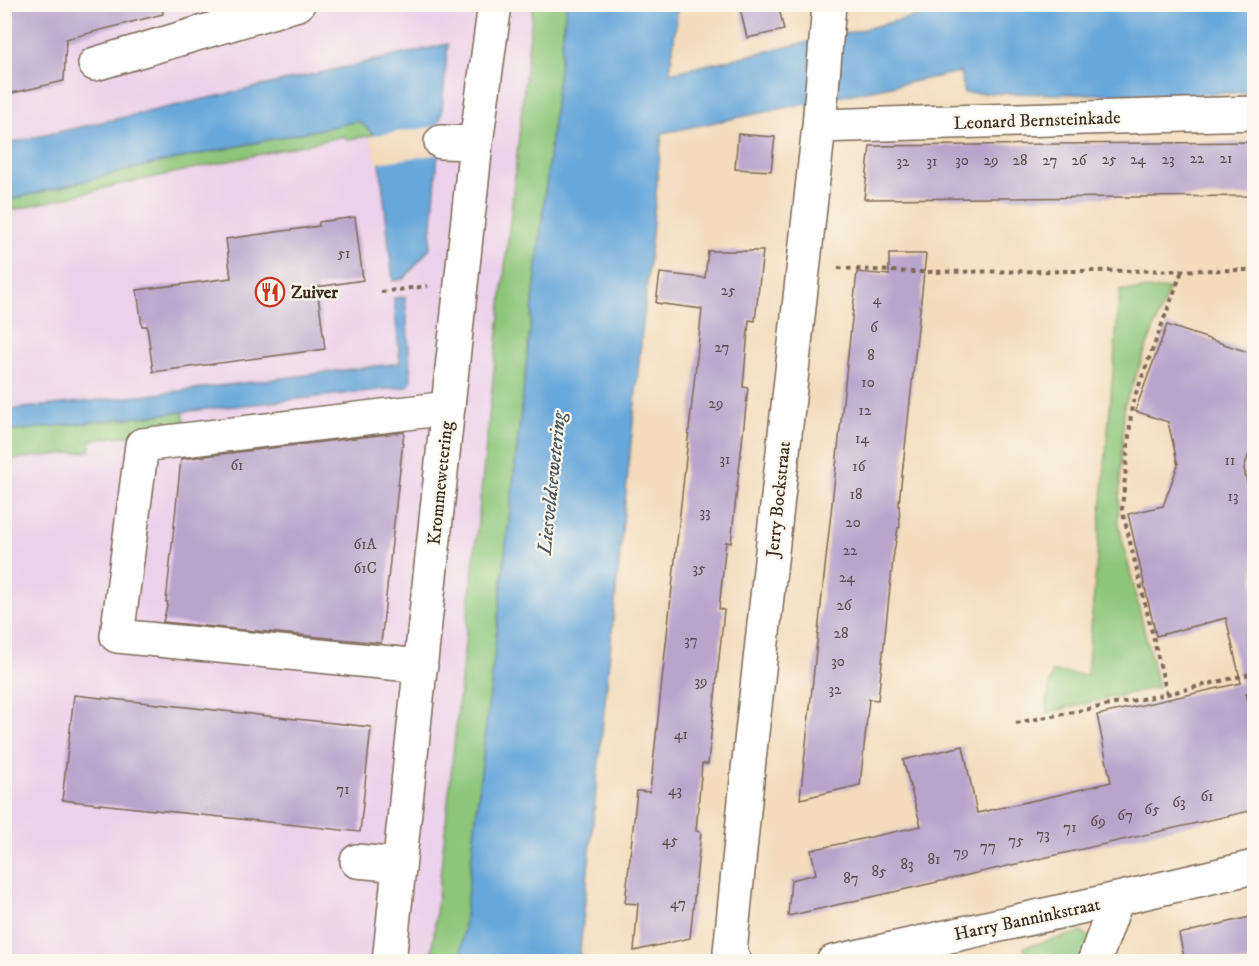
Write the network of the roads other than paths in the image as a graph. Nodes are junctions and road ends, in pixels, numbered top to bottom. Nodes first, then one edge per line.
1 (298, 4) edge
2 (495, 4) edge
3 (827, 20) edge
4 (95, 64) dead end
5 (1254, 113) edge
6 (820, 115) junction
7 (441, 141) dead end
8 (476, 143) junction
9 (448, 408) junction
10 (421, 666) junction
11 (357, 861) dead end
12 (399, 865) junction
13 (1254, 867) edge
14 (1117, 899) junction
15 (389, 962) edge
16 (735, 962) edge
17 (833, 962) edge
18 (1094, 962) edge

1 - 4 street
2 - 8 street, Krommewetering
3 - 6 street, Jerry Bockstraat
5 - 6 street, Leonard Bernsteinkade
6 - 16 street, Jerry Bockstraat
7 - 8 street
8 - 9 street, Krommewetering
9 - 10 street, Krommewetering
9 - 10 street
10 - 12 street, Krommewetering
11 - 12 street
12 - 15 street, Krommewetering
13 - 14 street, Harry Banninkstraat
14 - 17 street, Harry Banninkstraat
14 - 18 street, Harry Banninkstraat

